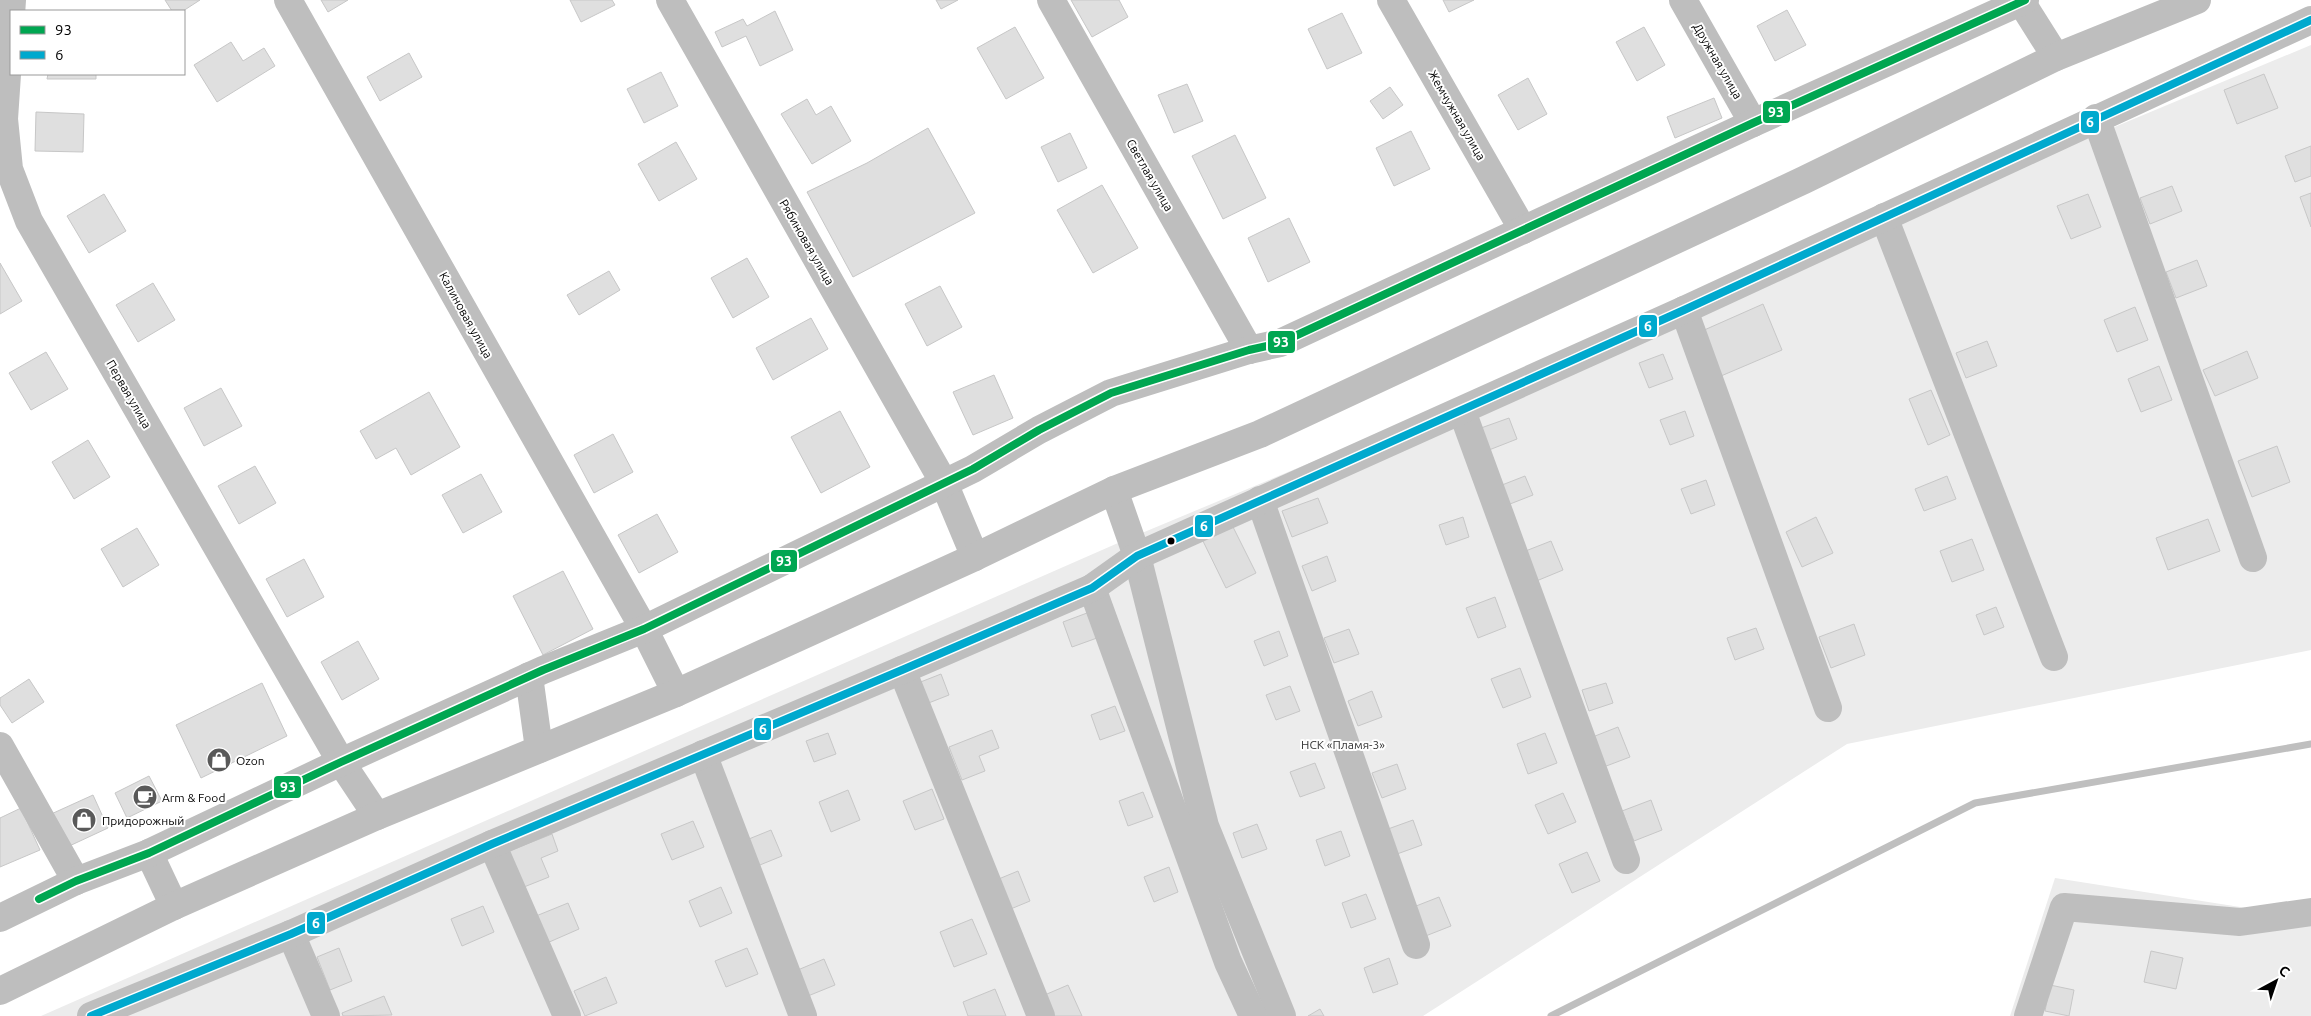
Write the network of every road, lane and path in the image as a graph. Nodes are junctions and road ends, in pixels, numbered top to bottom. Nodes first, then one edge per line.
1 (288, 0) edge
2 (670, 0) edge
3 (1051, 0) edge
4 (1391, 0) edge
5 (1683, 0) edge
6 (2197, 0) edge
7 (2022, 1) edge
8 (2309, 26) edge
9 (10, 30) edge
10 (2056, 57) junction
11 (2096, 118) junction
12 (1753, 122) junction
13 (1884, 217) junction
14 (1524, 230) junction
15 (1684, 310) junction
16 (1249, 350) junction
17 (1462, 411) junction
18 (944, 483) junction
19 (1114, 490) junction
20 (1260, 500) junction
21 (1137, 556) junction
22 (975, 557) junction
23 (2253, 558) dead end
24 (1092, 588) junction
25 (644, 629) junction
26 (2054, 657) dead end
27 (902, 670) junction
28 (529, 676) junction
29 (676, 693) junction
30 (1828, 708) dead end
31 (0, 746) edge
32 (539, 749) junction
33 (703, 754) junction
34 (341, 762) junction
35 (377, 816) junction
36 (492, 844) junction
37 (149, 853) junction
38 (1626, 860) dead end
39 (76, 881) junction
40 (174, 906) junction
41 (2311, 912) edge
42 (0, 918) edge
43 (291, 934) junction
44 (1416, 945) dead end
45 (0, 991) edge
46 (91, 1016) edge
47 (326, 1016) edge
48 (567, 1016) edge
49 (804, 1016) edge
50 (1041, 1016) edge
51 (1253, 1016) edge
52 (1282, 1016) edge
53 (2028, 1016) edge

1 - 25 street, Калиновая улица
2 - 18 street, Рябиновая улица
3 - 16 street, Светлая улица
4 - 14 street, Жемчужная улица
5 - 12 street, Дружная улица
6 - 10 street
7 - 10 street
7 - 12 street
8 - 11 street
9 - 34 street, Первая улица
10 - 19 street
11 - 13 street
11 - 23 street
12 - 14 street
13 - 15 street
13 - 26 street
14 - 16 street
15 - 17 street
15 - 30 street
16 - 18 street
17 - 20 street
17 - 38 street
18 - 22 street, Рябиновая улица
18 - 25 street
19 - 21 street
19 - 22 street
20 - 21 street
20 - 44 street
21 - 24 street
21 - 52 street
22 - 29 street
24 - 27 street
24 - 51 street
25 - 28 street
25 - 29 street, Калиновая улица
27 - 33 street
27 - 50 street
28 - 32 street
28 - 34 street
29 - 32 street
31 - 39 street
32 - 35 street
33 - 36 street
33 - 49 street
34 - 35 street, Первая улица
34 - 37 street
35 - 40 street
36 - 43 street
36 - 48 street
37 - 39 street
37 - 40 street
39 - 42 street
40 - 45 street
41 - 53 street
43 - 46 street
43 - 47 street

